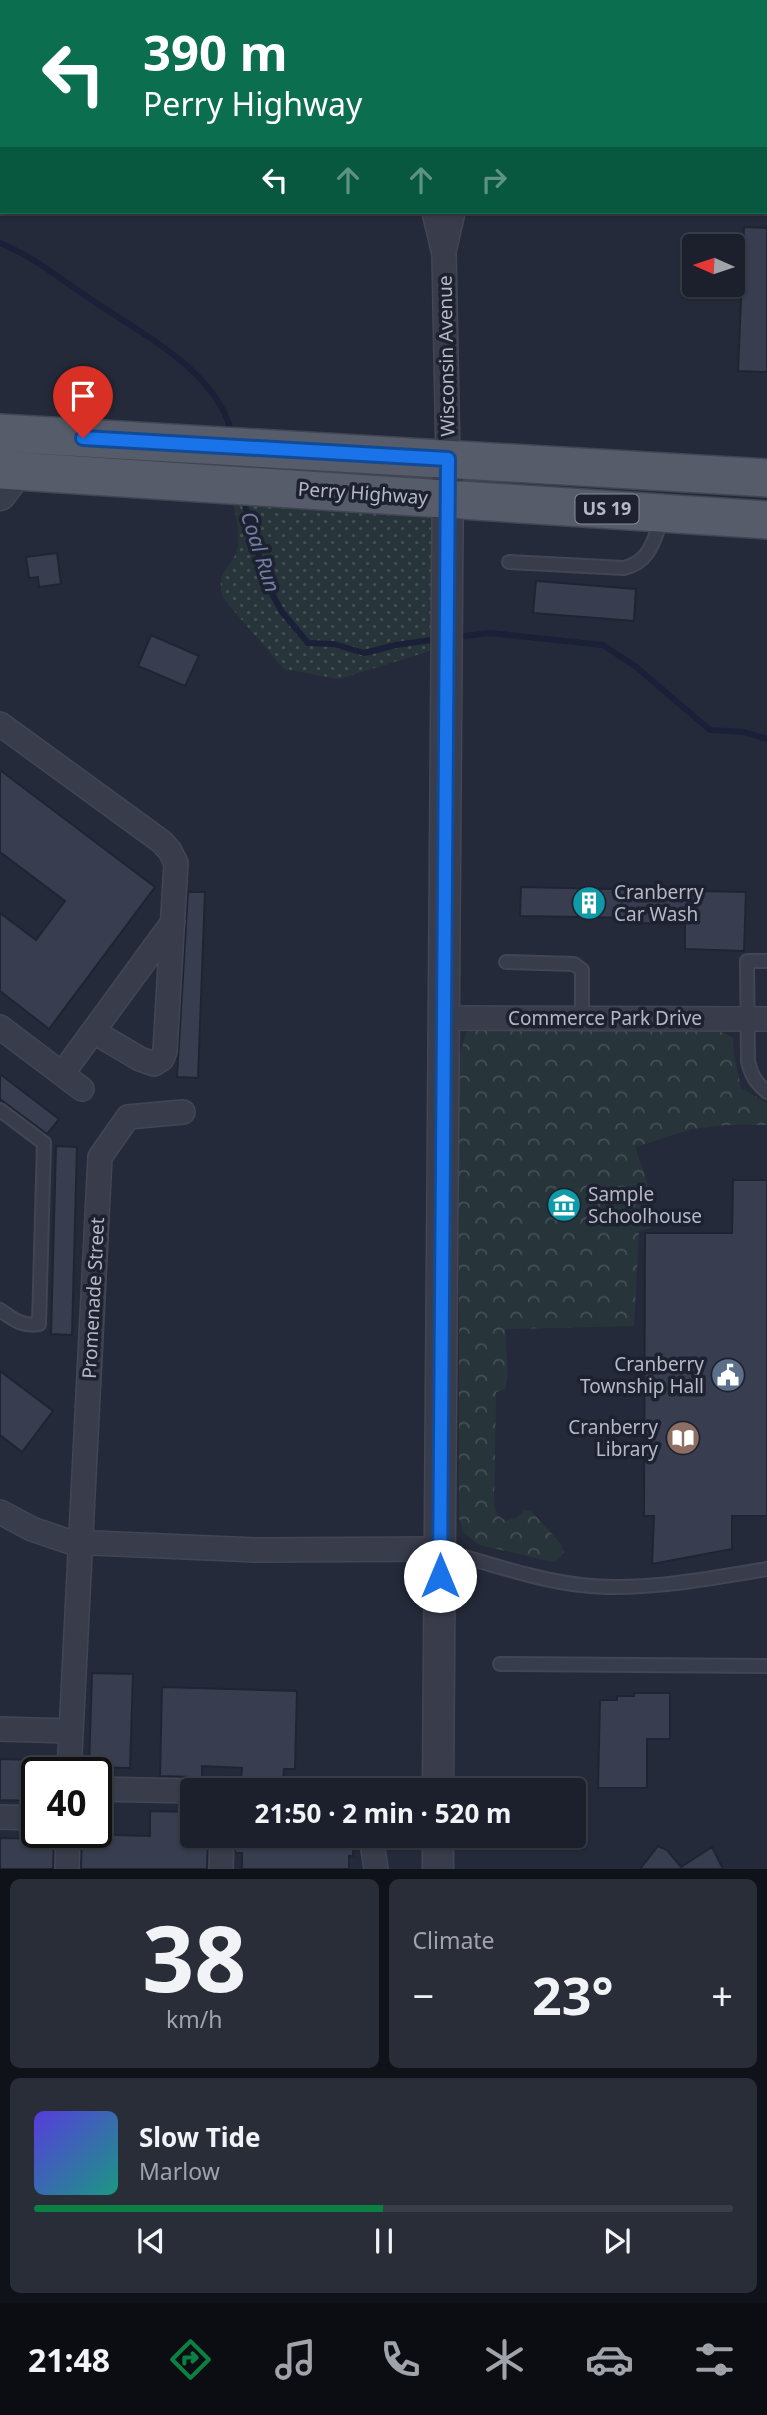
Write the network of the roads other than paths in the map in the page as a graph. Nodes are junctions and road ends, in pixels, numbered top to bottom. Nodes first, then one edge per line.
1 (434, 214) edge
2 (453, 214) edge
3 (444, 254) junction
4 (0, 433) edge
5 (448, 459) junction
6 (767, 478) edge
7 (6, 479) edge
8 (446, 499) junction
9 (664, 513) junction
10 (767, 520) edge
11 (509, 562) dead end
12 (0, 724) edge
13 (173, 922) junction
14 (767, 961) edge
15 (506, 962) dead end
16 (443, 1018) junction
17 (582, 1019) junction
18 (757, 1019) edge
19 (0, 1027) edge
20 (94, 1032) junction
21 (62, 1074) junction
22 (82, 1089) dead end
23 (767, 1092) edge
24 (0, 1110) edge
25 (183, 1112) dead end
26 (0, 1310) edge
27 (0, 1512) edge
28 (81, 1542) junction
29 (440, 1549) junction
30 (767, 1569) edge
31 (500, 1664) dead end
32 (767, 1666) edge
33 (0, 1730) edge
34 (70, 1731) junction
35 (69, 1757) edge
36 (439, 1778) edge
37 (112, 1789) edge
38 (180, 1791) edge
39 (0, 1817) edge
40 (21, 1818) edge
41 (68, 1848) edge
42 (222, 1848) edge
43 (373, 1848) edge
44 (438, 1848) edge
45 (67, 1869) edge
46 (221, 1869) edge
47 (376, 1869) edge
48 (438, 1869) edge

1 - 3 street, Wisconsin Avenue
2 - 3 street, Wisconsin Avenue
3 - 5 street, Wisconsin Avenue
4 - 5 main road, Perry Highway / US 19
5 - 6 main road, Perry Highway / US 19
5 - 8 street
7 - 8 main road, Perry Highway / US 19
8 - 9 main road, Perry Highway / US 19
8 - 16 street
9 - 10 main road, Perry Highway / US 19
9 - 11 lane
12 - 13 street
13 - 20 street
13 - 20 street
14 - 18 lane
15 - 17 lane
16 - 17 street, Commerce Park Drive
16 - 29 street
17 - 18 street, Commerce Park Drive
18 - 23 lane
19 - 21 street
20 - 21 street
21 - 22 street
24 - 26 lane
25 - 28 street, Promenade Street
27 - 28 street
28 - 29 street
28 - 34 street, Promenade Street
29 - 30 lane
29 - 36 street
31 - 32 lane
33 - 34 street
34 - 35 street, Promenade Street
37 - 38 street
39 - 40 street
41 - 45 street
42 - 46 street
43 - 47 street
44 - 48 street

